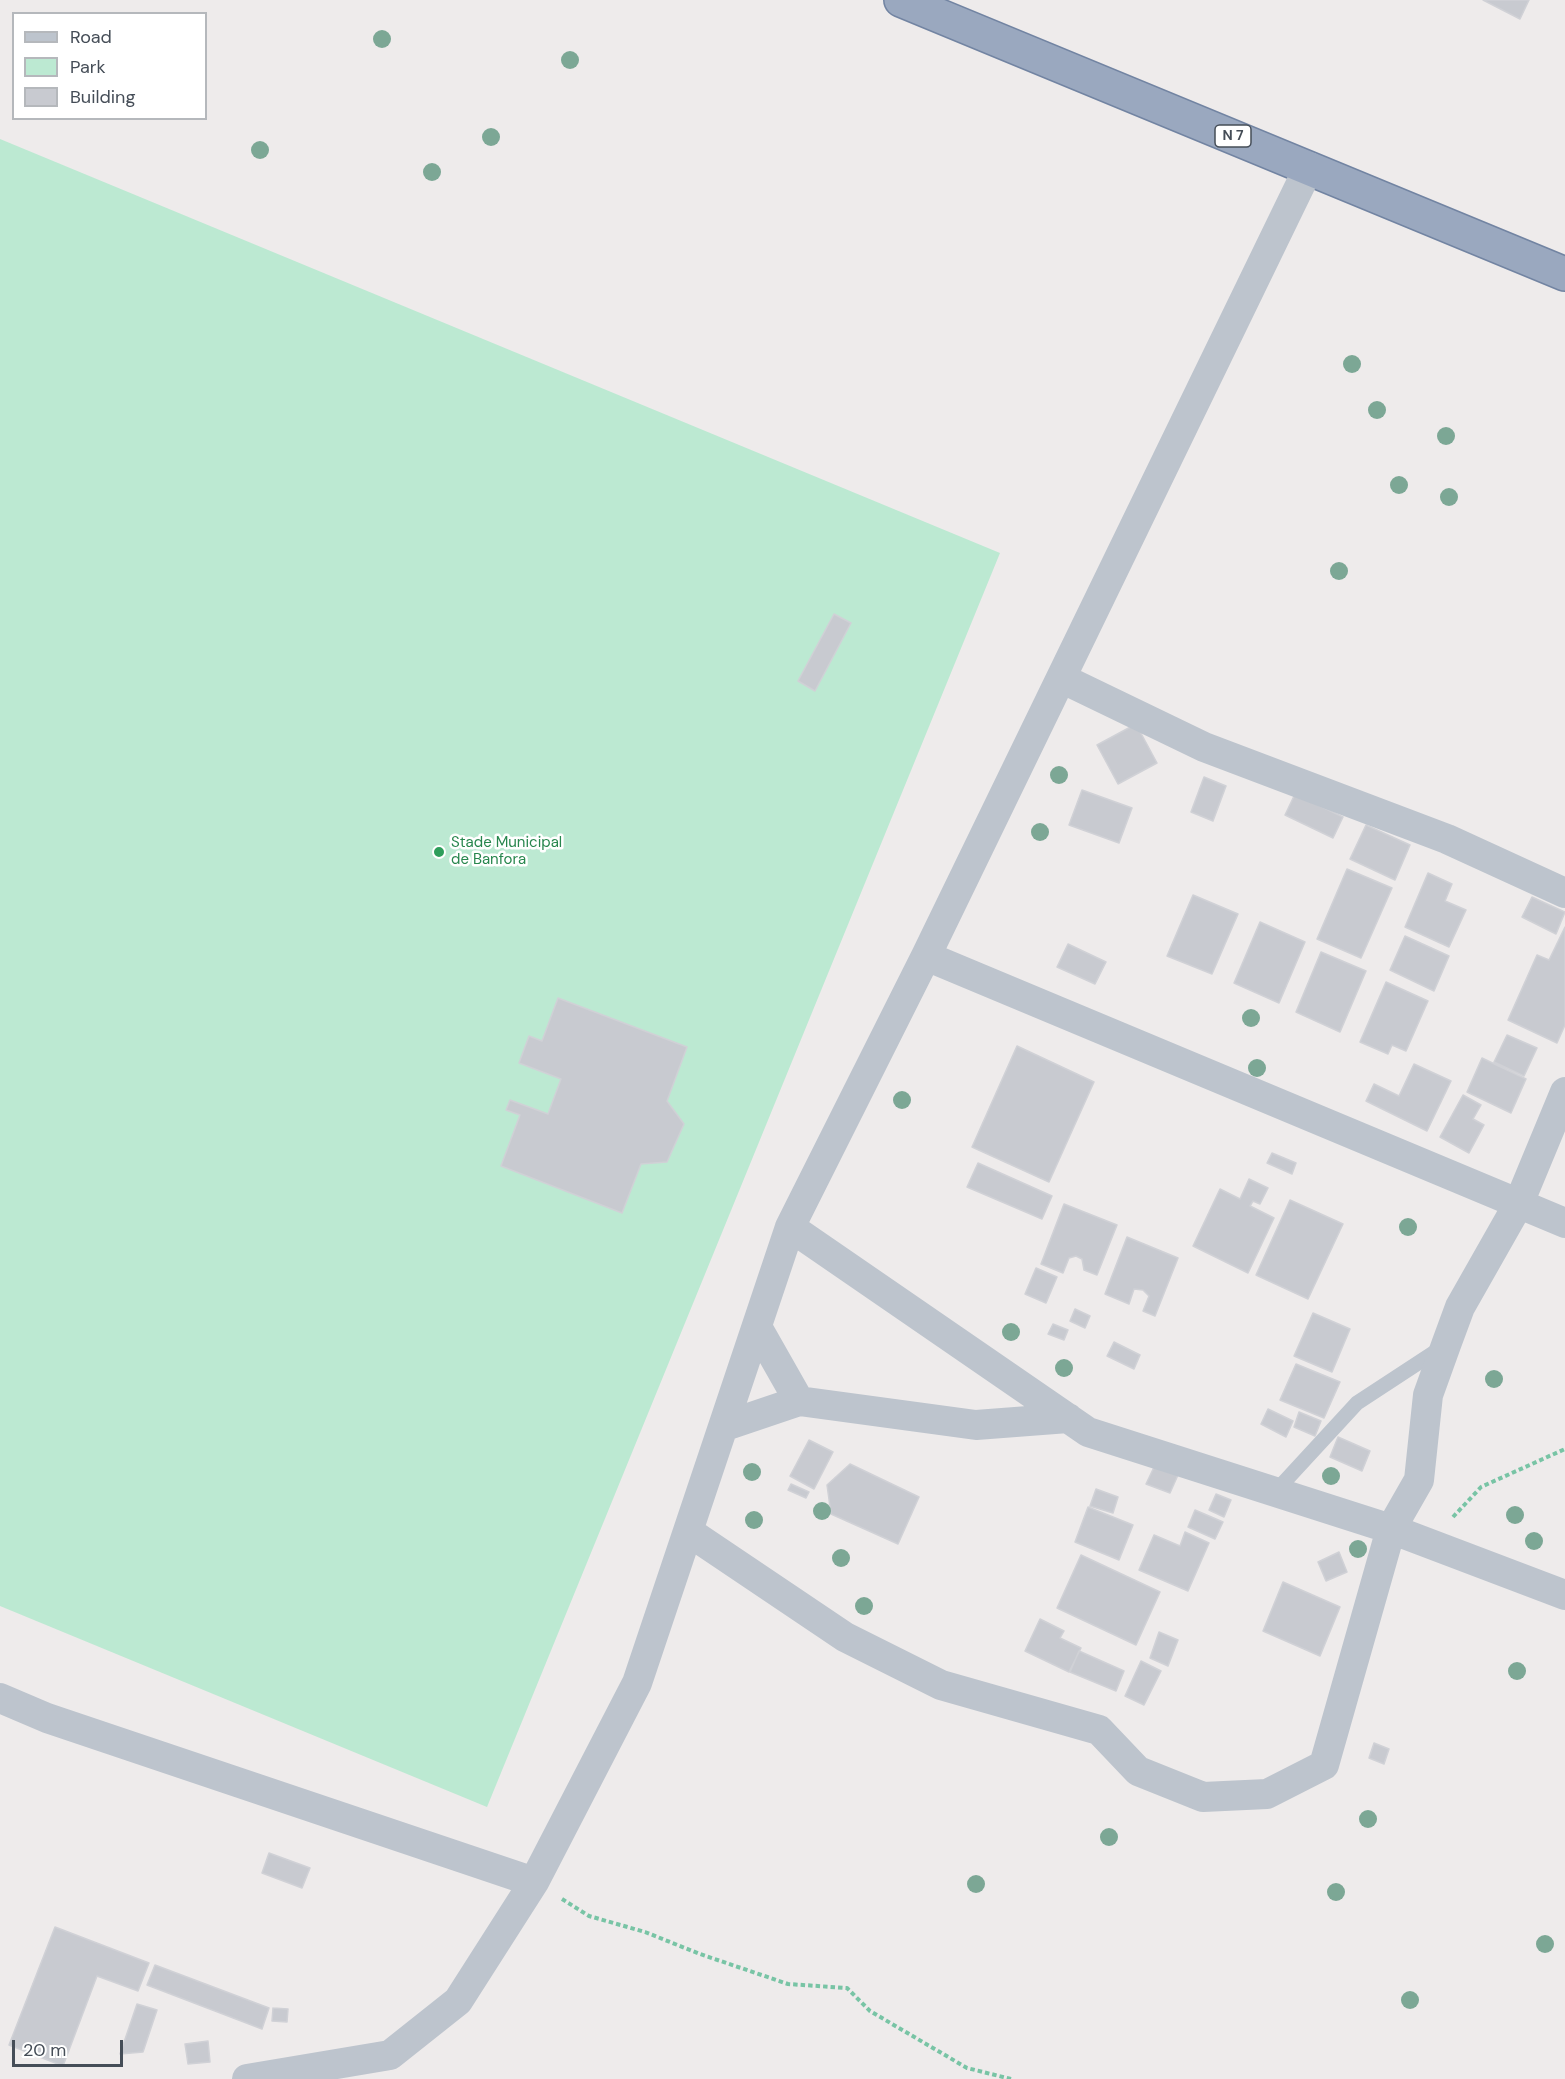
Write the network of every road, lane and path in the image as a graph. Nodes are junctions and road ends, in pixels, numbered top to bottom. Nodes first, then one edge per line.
1 (901, 0) edge
2 (1309, 167) junction
3 (1565, 274) edge
4 (1061, 678) junction
5 (1565, 893) edge
6 (926, 956) junction
7 (1565, 1092) edge
8 (1518, 1203) junction
9 (1565, 1223) edge
10 (790, 1227) junction
11 (757, 1327) junction
12 (1446, 1345) junction
13 (799, 1401) junction
14 (1068, 1418) junction
15 (725, 1426) junction
16 (1565, 1449) edge
17 (1275, 1492) junction
18 (1446, 1521) dead end
19 (1391, 1529) junction
20 (689, 1532) junction
21 (1565, 1596) edge
22 (0, 1698) edge
23 (534, 1882) junction
24 (247, 2079) edge
25 (1011, 2079) edge

1 - 2 highway, N 7
2 - 3 highway, N 7
2 - 4 street
4 - 5 street
4 - 6 street
6 - 8 street
6 - 10 street
7 - 8 street
8 - 9 street
8 - 12 street
10 - 11 street
10 - 14 street
11 - 13 street
11 - 15 street
12 - 17 lane
12 - 19 street
13 - 14 street
13 - 15 street
14 - 17 street
15 - 20 street
16 - 18 path
17 - 19 street
19 - 20 street
19 - 21 street
20 - 23 street
22 - 23 street
23 - 24 street
23 - 25 path

